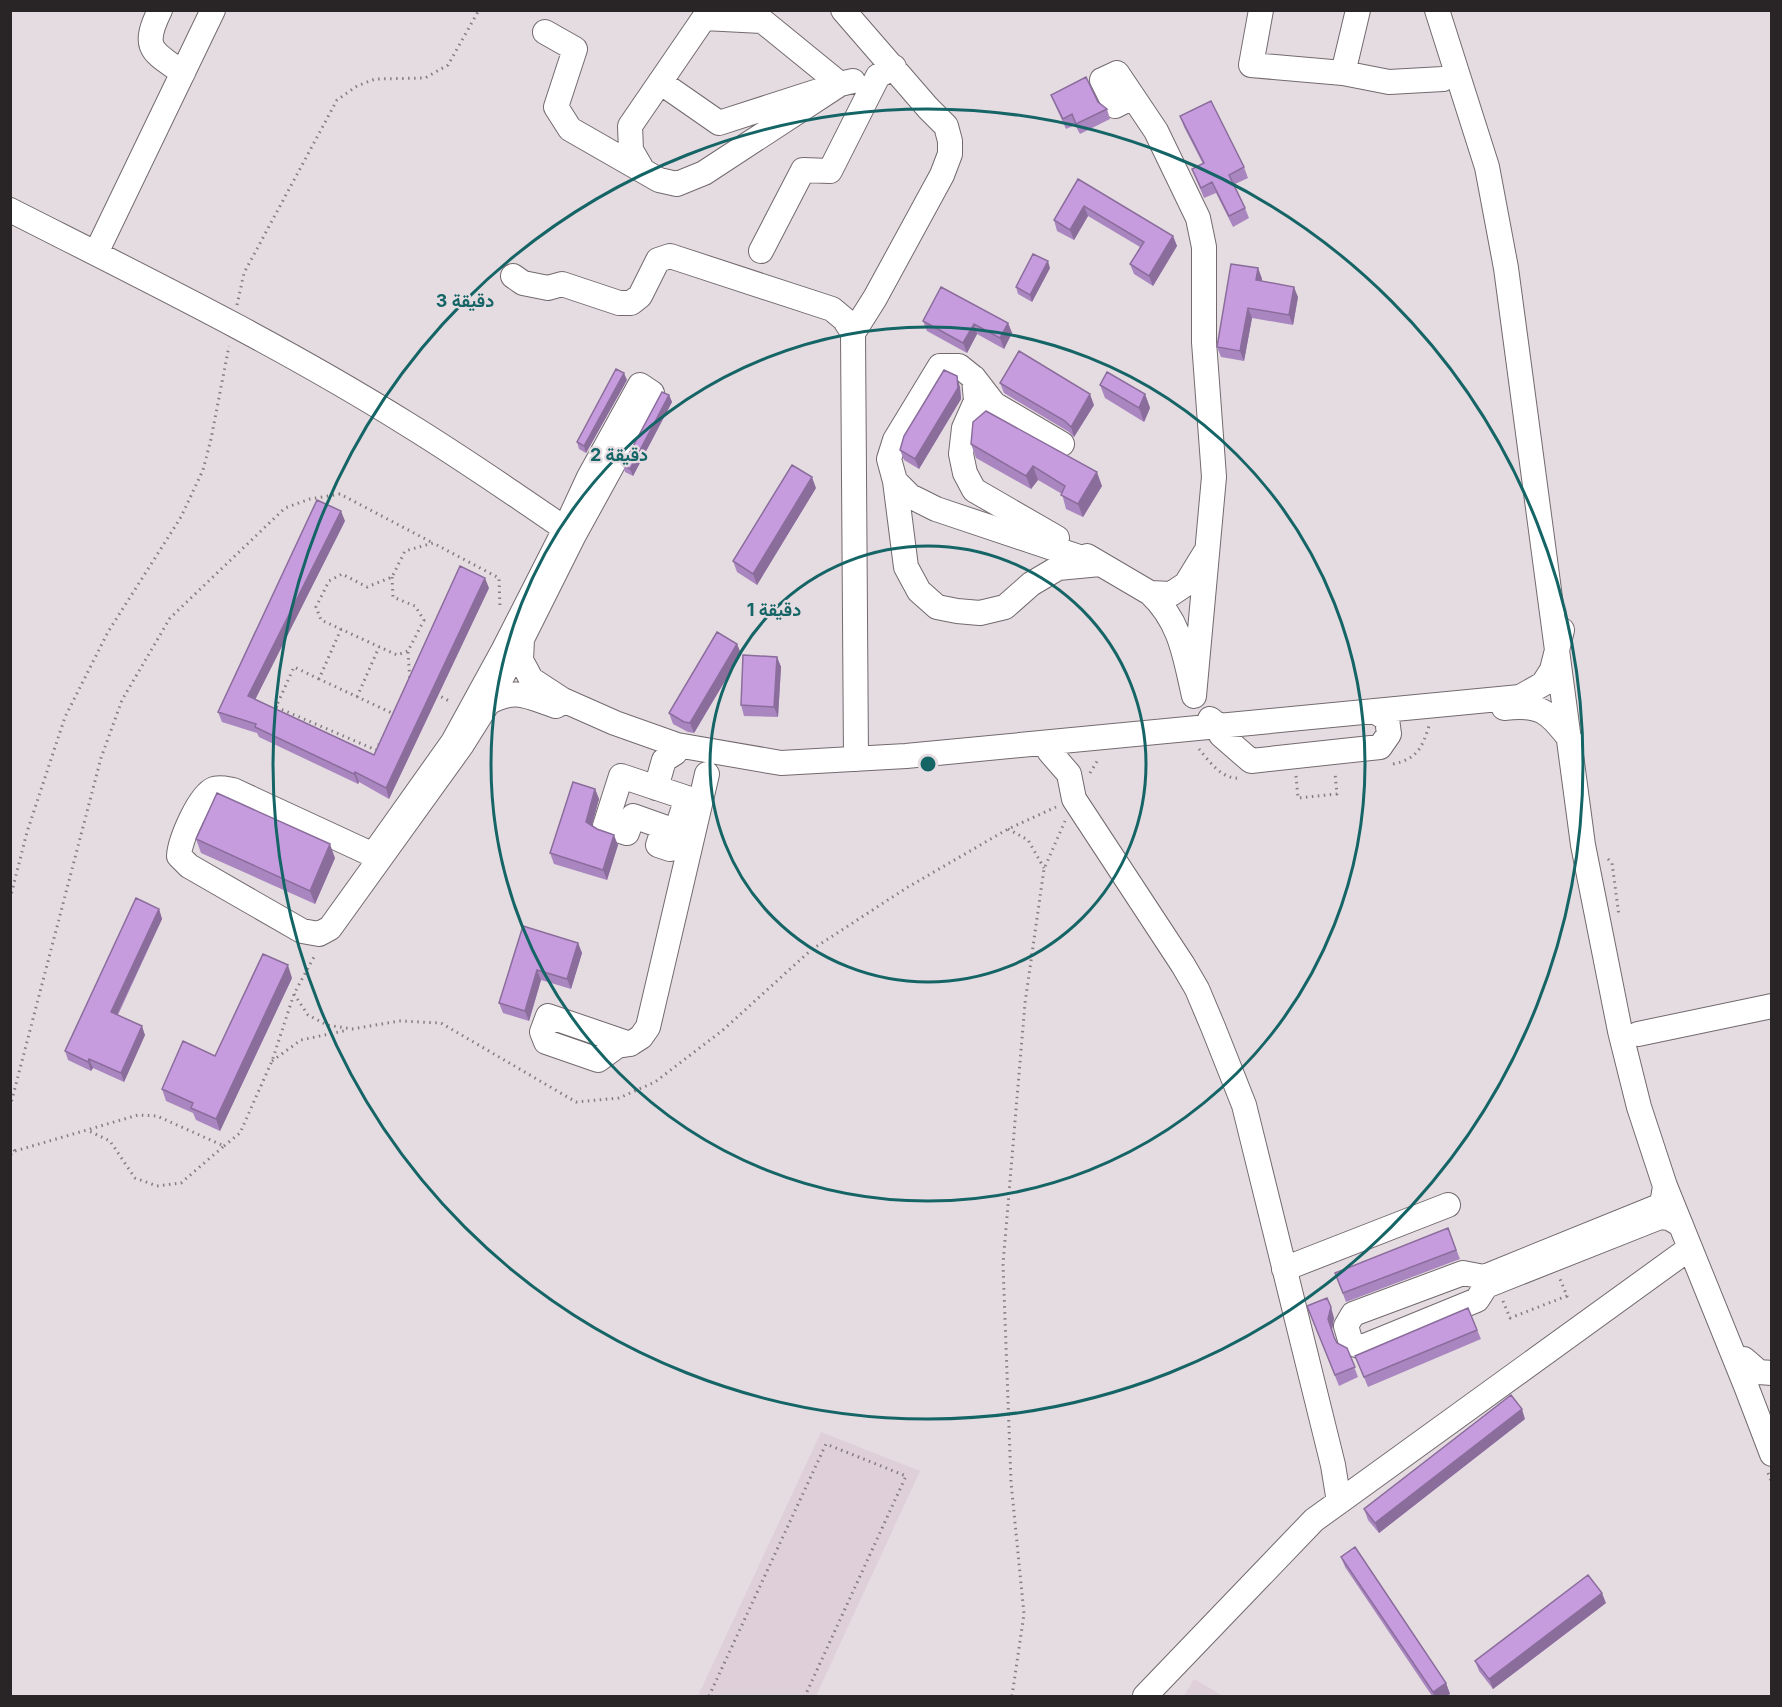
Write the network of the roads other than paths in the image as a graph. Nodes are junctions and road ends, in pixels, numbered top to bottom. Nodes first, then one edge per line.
1 (160, 10) edge
2 (213, 10) edge
3 (843, 10) edge
4 (1261, 10) edge
5 (1358, 10) edge
6 (1437, 10) edge
7 (1445, 10) edge
8 (756, 16) edge
9 (545, 32) dead end
10 (886, 71) junction
11 (1343, 73) junction
12 (183, 74) junction
13 (1453, 78) junction
14 (660, 82) junction
15 (840, 84) junction
16 (1133, 97) dead end
17 (642, 169) junction
18 (10, 210) edge
19 (761, 251) dead end
20 (96, 253) junction
21 (513, 276) dead end
22 (853, 333) junction
23 (974, 378) junction
24 (994, 404) junction
25 (964, 428) junction
26 (1062, 444) dead end
27 (895, 481) junction
28 (570, 532) junction
29 (1208, 549) junction
30 (1100, 564) junction
31 (1150, 593) junction
32 (1559, 638) junction
33 (522, 639) junction
34 (1194, 696) junction
35 (479, 707) junction
36 (1380, 715) junction
37 (1220, 730) junction
38 (1161, 732) junction
39 (1573, 743) junction
40 (1049, 751) junction
41 (665, 754) junction
42 (856, 759) junction
43 (711, 765) junction
44 (656, 788) dead end
45 (1772, 1006) edge
46 (1633, 1036) junction
47 (630, 1044) dead end
48 (1665, 1186) junction
49 (1448, 1205) dead end
50 (1681, 1225) junction
51 (1690, 1248) junction
52 (1284, 1269) junction
53 (1744, 1359) junction
54 (1772, 1373) edge
55 (1772, 1380) edge
56 (1761, 1403) junction
57 (1772, 1432) edge
58 (1769, 1461) edge
59 (1339, 1502) junction
60 (1145, 1696) edge

1 - 12 lane
2 - 12 lane
3 - 10 lane
4 - 11 lane
5 - 11 lane
6 - 13 lane
7 - 32 lane
8 - 14 lane
8 - 15 lane
9 - 17 lane
10 - 15 lane
10 - 19 lane
10 - 22 lane
11 - 13 lane
12 - 20 lane
13 - 32 lane
14 - 15 lane
14 - 17 lane
15 - 17 lane
16 - 29 lane
18 - 20 lane
20 - 28 lane
21 - 22 lane
22 - 42 lane
23 - 24 lane
23 - 25 lane
23 - 27 lane
24 - 25 lane
24 - 26 lane
25 - 30 lane
27 - 30 lane
27 - 30 lane
28 - 28 lane
28 - 33 lane
28 - 35 lane
29 - 31 lane
29 - 34 lane
30 - 31 lane
31 - 34 lane
32 - 36 lane
32 - 39 lane
33 - 35 lane
33 - 42 lane
34 - 37 lane
34 - 38 lane
35 - 35 lane
35 - 41 lane
36 - 37 lane
36 - 39 lane
37 - 38 lane
37 - 40 lane
38 - 42 lane
39 - 46 lane
39 - 48 lane
40 - 43 lane
40 - 52 lane
41 - 43 lane
41 - 44 lane
43 - 47 lane
45 - 46 lane
46 - 53 lane
48 - 50 lane
48 - 50 lane
49 - 52 lane
50 - 51 lane
51 - 58 lane
51 - 59 lane
52 - 59 lane
53 - 54 lane
53 - 56 lane
55 - 56 lane
56 - 57 lane
59 - 60 lane

